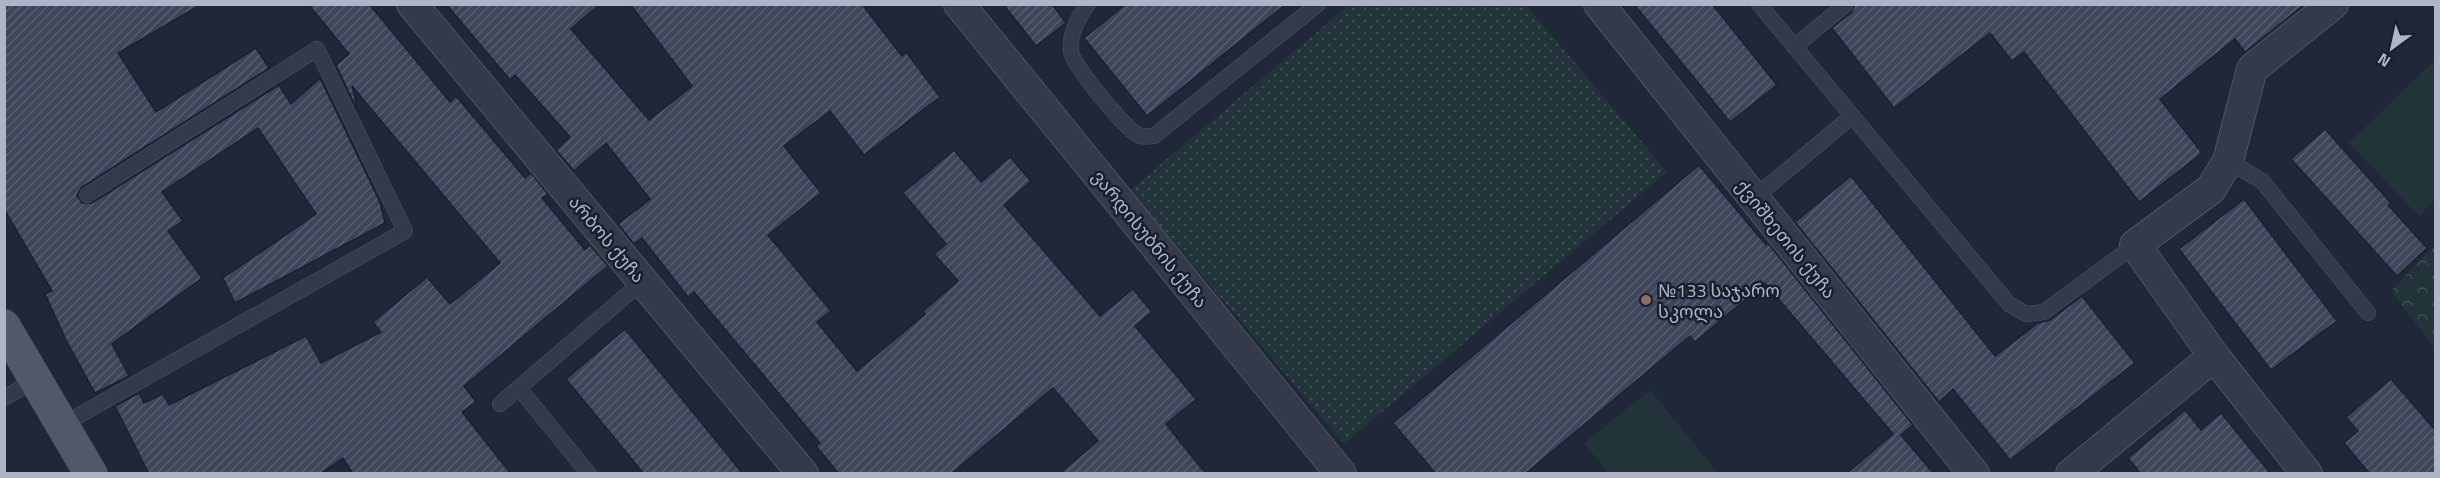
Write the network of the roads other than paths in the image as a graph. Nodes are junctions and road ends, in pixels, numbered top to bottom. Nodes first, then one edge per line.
1 (412, 4) edge
2 (959, 4) edge
3 (1088, 4) edge
4 (1318, 4) edge
5 (1599, 4) edge
6 (1759, 4) edge
7 (1846, 4) edge
8 (2332, 4) edge
9 (1794, 47) junction
10 (1851, 117) junction
11 (2228, 161) junction
12 (87, 195) dead end
13 (1754, 198) junction
14 (2135, 245) junction
15 (643, 281) junction
16 (2368, 313) dead end
17 (4, 326) edge
18 (2214, 356) junction
19 (35, 380) junction
20 (519, 388) junction
21 (4, 398) edge
22 (500, 404) dead end
23 (62, 425) junction
24 (91, 474) edge
25 (589, 474) edge
26 (803, 474) edge
27 (1341, 474) edge
28 (1974, 474) edge
29 (2071, 474) edge
30 (2307, 474) edge

1 - 15 street, არბოს ქუჩა
2 - 27 street, ვარდისუბნის ქუჩა
3 - 4 lane
5 - 13 street, ქვიშხეთის ქუჩა
6 - 9 lane
7 - 9 lane
8 - 11 street
9 - 10 lane
10 - 13 lane
10 - 14 lane
11 - 14 street
11 - 16 lane
12 - 23 lane
13 - 28 street, ქვიშხეთის ქუჩა
14 - 18 street
15 - 20 lane
15 - 26 street, არბოს ქუჩა
17 - 19 main road
18 - 29 street
18 - 30 street
19 - 21 lane
19 - 23 main road
20 - 22 lane
20 - 25 lane
23 - 24 main road

